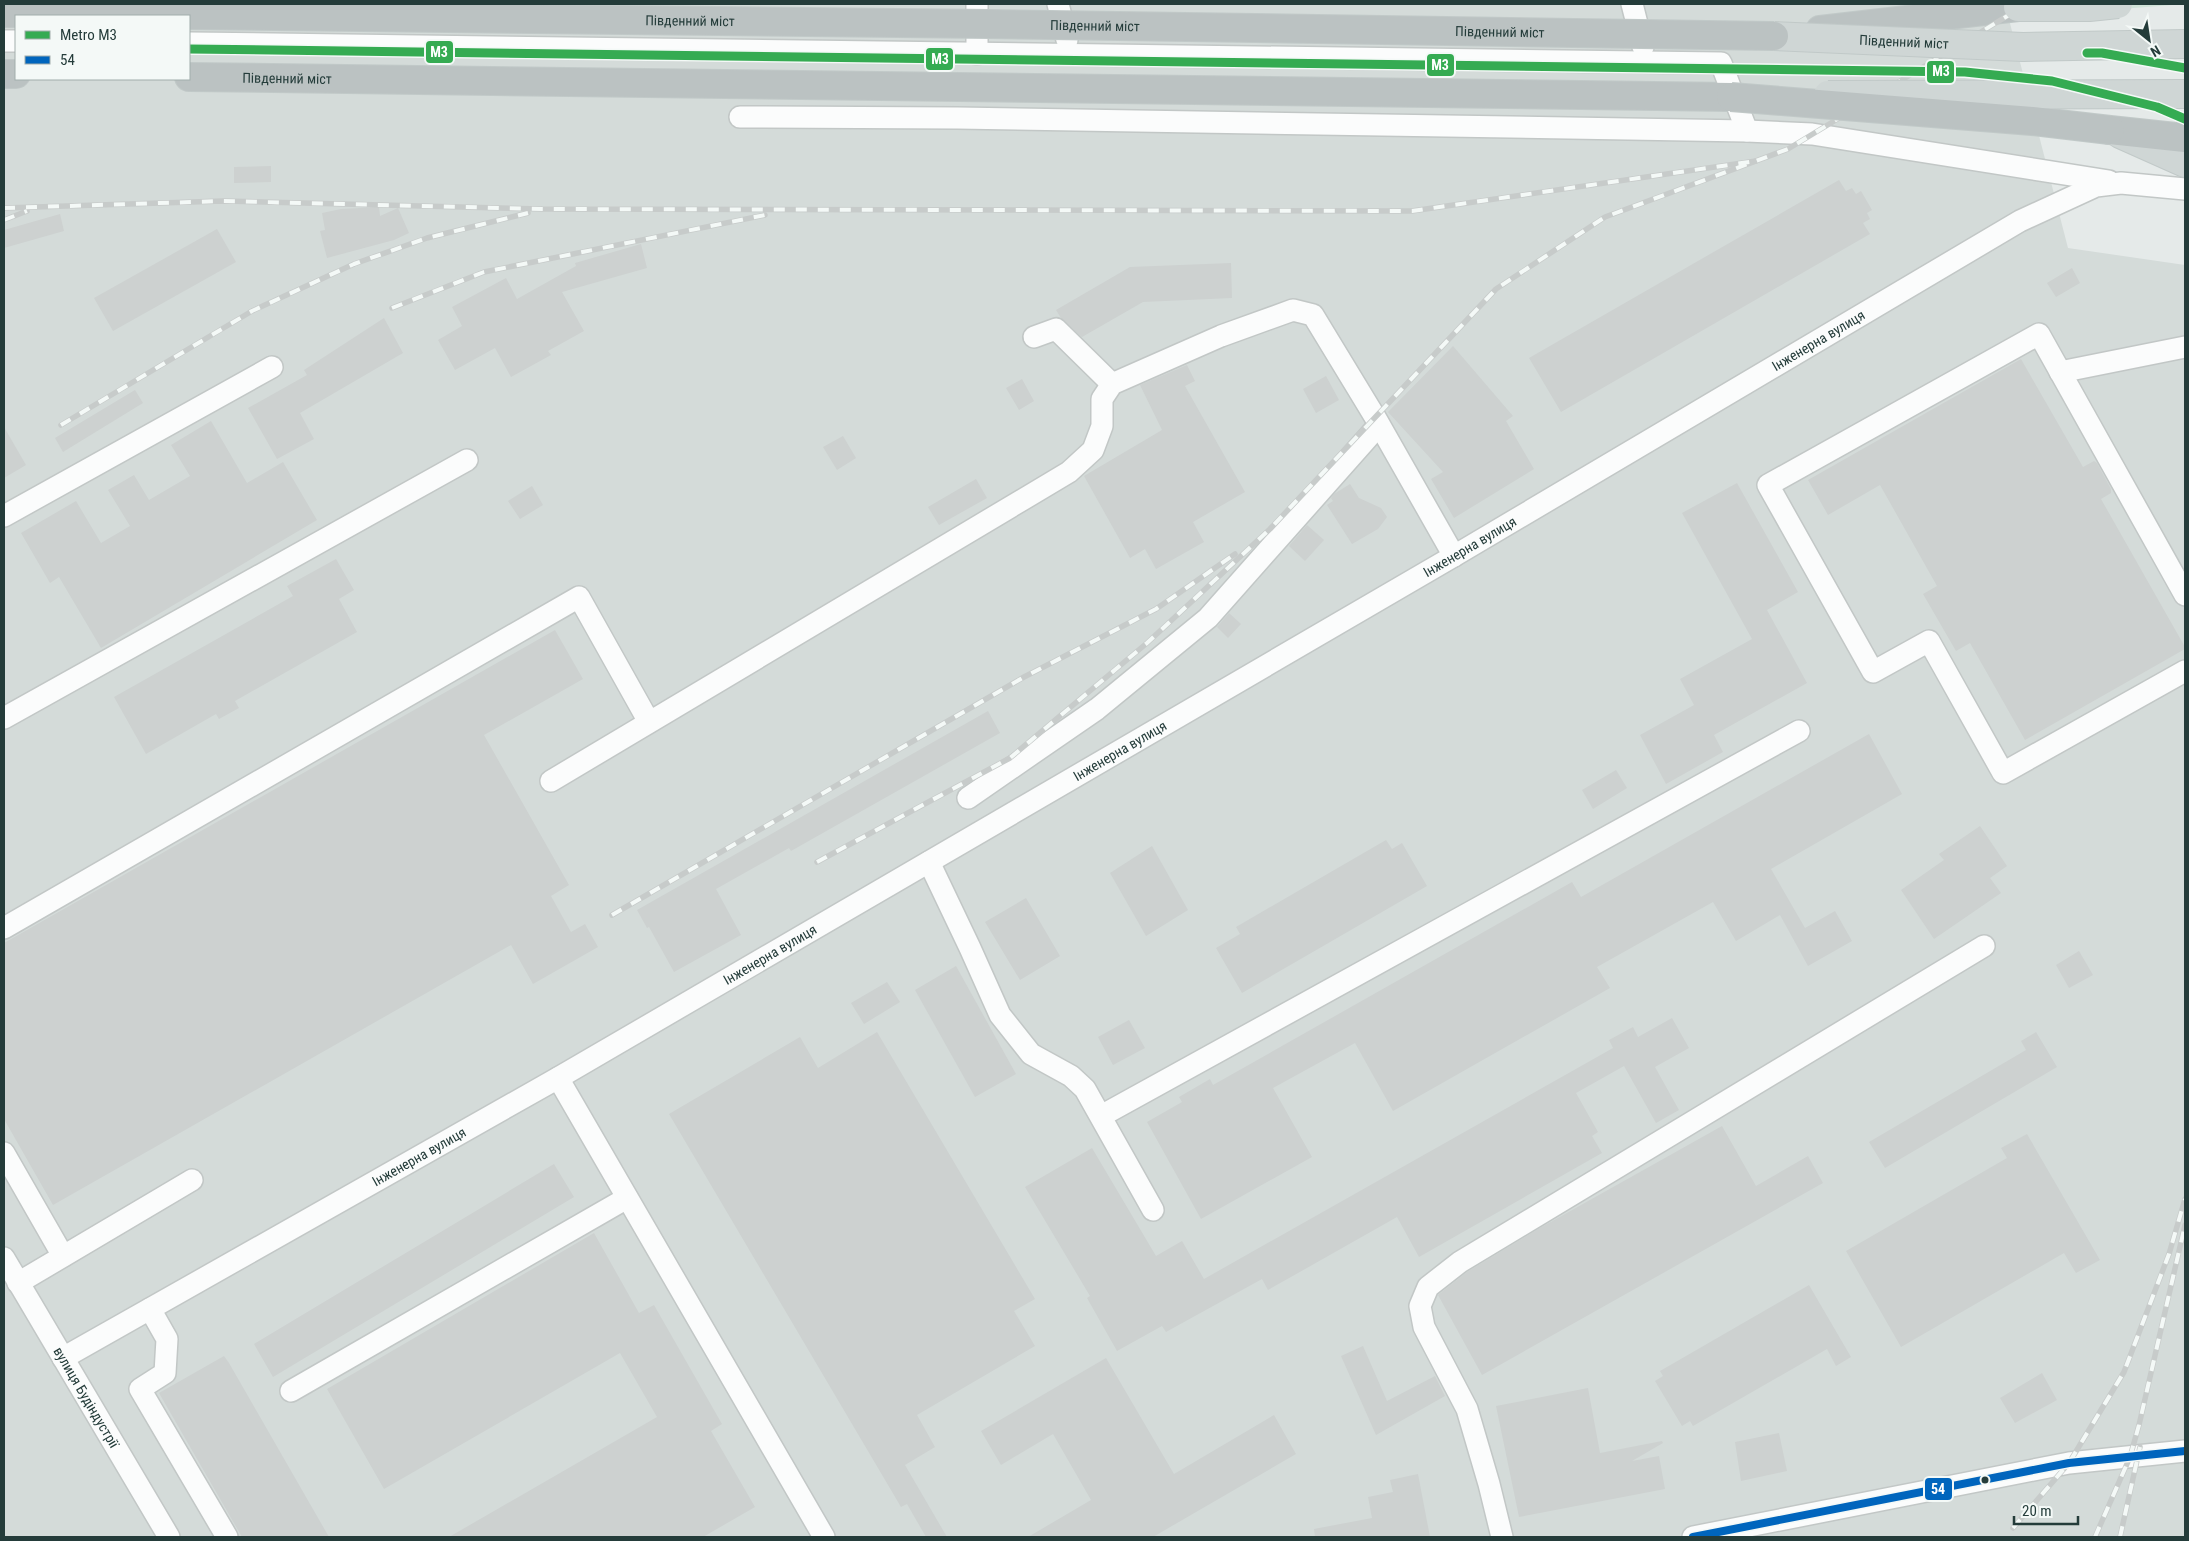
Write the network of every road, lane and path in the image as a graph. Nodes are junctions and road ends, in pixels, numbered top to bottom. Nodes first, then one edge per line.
1 (978, 4) edge
2 (1058, 4) edge
3 (1632, 4) edge
4 (2118, 4) edge
5 (2022, 5) edge
6 (4, 13) edge
7 (183, 15) edge
8 (190, 15) edge
9 (1774, 36) junction
10 (190, 43) edge
11 (2185, 44) edge
12 (977, 54) junction
13 (1071, 55) junction
14 (1646, 62) junction
15 (190, 77) edge
16 (2185, 94) edge
17 (1731, 97) junction
18 (740, 117) dead end
19 (2110, 130) junction
20 (1746, 132) junction
21 (2185, 138) edge
22 (2185, 163) edge
23 (2121, 183) junction
24 (2185, 189) edge
25 (1034, 336) dead end
26 (2185, 346) edge
27 (272, 367) dead end
28 (2060, 372) junction
29 (1112, 384) junction
30 (1379, 425) junction
31 (467, 460) dead end
32 (4, 516) edge
33 (1454, 556) junction
34 (2185, 595) edge
35 (2185, 671) edge
36 (4, 718) edge
37 (649, 722) junction
38 (1799, 731) dead end
39 (551, 781) dead end
40 (968, 798) dead end
41 (929, 862) junction
42 (4, 928) edge
43 (1984, 946) dead end
44 (558, 1078) junction
45 (1101, 1116) junction
46 (4, 1153) edge
47 (192, 1180) dead end
48 (627, 1198) junction
49 (1153, 1210) dead end
50 (63, 1256) junction
51 (4, 1258) edge
52 (18, 1283) junction
53 (150, 1309) junction
54 (63, 1358) junction
55 (291, 1391) dead end
56 (2185, 1451) edge
57 (169, 1537) edge
58 (227, 1537) edge
59 (824, 1537) edge
60 (1502, 1537) edge
61 (1693, 1537) edge

1 - 12 street
2 - 13 street
3 - 14 street
4 - 5 main road, bridge
5 - 9 highway, bridge
6 - 7 highway, Південний міст, bridge
8 - 9 highway, Південний міст, bridge
9 - 11 main road, Південний міст, bridge
10 - 12 street
12 - 13 street
13 - 14 street
14 - 20 street
15 - 17 highway, Південний міст
16 - 17 main road, Південний міст, bridge
17 - 19 highway, bridge
18 - 20 street
19 - 21 highway
19 - 22 main road
20 - 23 street
23 - 24 street, Інженерна вулиця
23 - 33 street, Інженерна вулиця
25 - 29 street
26 - 28 street
27 - 32 street
28 - 34 street
28 - 35 street
29 - 30 street
29 - 37 street
30 - 33 street
30 - 40 street
31 - 36 street
33 - 41 street, Інженерна вулиця
37 - 39 street
37 - 42 street
38 - 45 street
41 - 44 street, Інженерна вулиця
41 - 45 street
43 - 60 street
44 - 48 street
44 - 53 street, Інженерна вулиця
45 - 49 street
46 - 50 street
47 - 50 street
48 - 55 street
48 - 59 street
50 - 52 street
51 - 52 street, вулиця Будіндустрії
52 - 54 street, вулиця Будіндустрії
53 - 54 street, Інженерна вулиця
53 - 58 street
54 - 57 street, вулиця Будіндустрії
56 - 61 street

